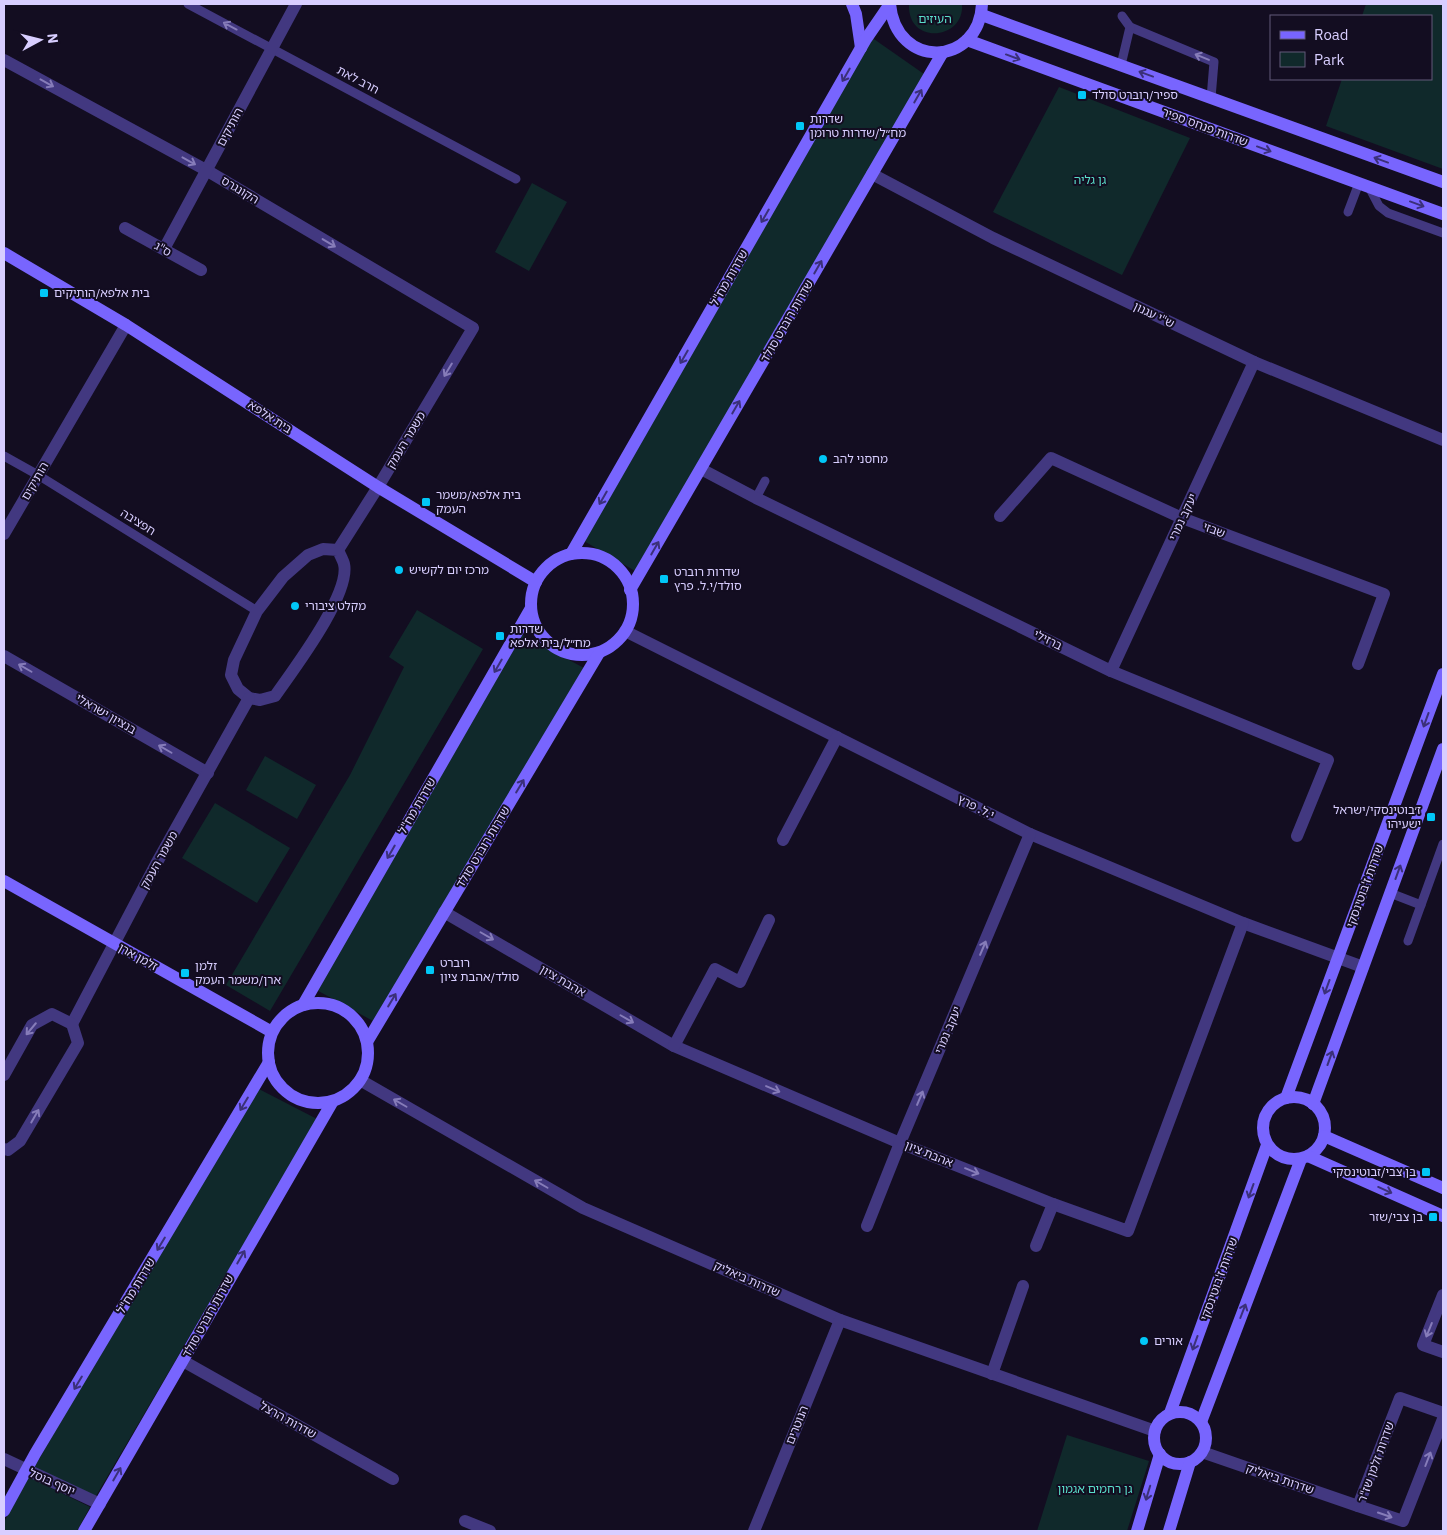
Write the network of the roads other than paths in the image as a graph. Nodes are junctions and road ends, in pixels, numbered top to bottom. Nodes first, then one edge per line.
1 (188, 4) edge
2 (296, 4) edge
3 (852, 4) edge
4 (890, 4) edge
5 (982, 9) edge
6 (1122, 16) dead end
7 (1130, 27) junction
8 (967, 40) junction
9 (272, 48) junction
10 (861, 48) junction
11 (943, 52) junction
12 (4, 60) edge
13 (1121, 65) junction
14 (1211, 98) junction
15 (206, 170) junction
16 (872, 174) junction
17 (516, 179) dead end
18 (1443, 182) edge
19 (1364, 185) junction
20 (1348, 212) dead end
21 (1443, 214) edge
22 (125, 228) dead end
23 (1443, 233) edge
24 (164, 250) junction
25 (4, 252) edge
26 (201, 270) dead end
27 (126, 325) junction
28 (473, 328) joint
29 (1254, 362) junction
30 (1443, 440) edge
31 (4, 456) edge
32 (701, 469) junction
33 (38, 475) junction
34 (765, 481) dead end
35 (378, 486) junction
36 (756, 498) junction
37 (1000, 516) dead end
38 (1182, 518) junction
39 (4, 534) edge
40 (338, 550) junction
41 (571, 554) junction
42 (536, 582) junction
43 (630, 590) junction
44 (531, 608) junction
45 (257, 611) junction
46 (625, 631) junction
47 (599, 653) junction
48 (4, 656) edge
49 (1358, 664) dead end
50 (1111, 671) junction
51 (1443, 674) edge
52 (249, 698) junction
53 (837, 737) junction
54 (1443, 749) edge
55 (208, 773) junction
56 (1030, 834) junction
57 (1297, 836) dead end
58 (783, 840) dead end
59 (1443, 844) edge
60 (4, 881) edge
61 (1390, 893) junction
62 (1421, 905) junction
63 (444, 912) junction
64 (768, 920) dead end
65 (1243, 923) junction
66 (1408, 941) dead end
67 (115, 944) junction
68 (1338, 958) junction
69 (1363, 967) junction
70 (303, 1005) junction
71 (72, 1024) junction
72 (272, 1032) junction
73 (366, 1042) junction
74 (674, 1046) junction
75 (269, 1062) junction
76 (5, 1069) edge
77 (360, 1080) junction
78 (1286, 1098) junction
79 (333, 1100) junction
80 (1313, 1104) junction
81 (1324, 1136) junction
82 (900, 1143) junction
83 (1267, 1145) junction
84 (4, 1148) edge
85 (1305, 1158) junction
86 (1443, 1188) edge
87 (1053, 1204) junction
88 (1443, 1216) edge
89 (867, 1226) dead end
90 (1036, 1246) dead end
91 (1023, 1286) dead end
92 (1443, 1295) edge
93 (840, 1320) junction
94 (1443, 1352) edge
95 (183, 1361) junction
96 (992, 1374) junction
97 (1170, 1413) junction
98 (1443, 1413) edge
99 (1443, 1419) edge
100 (1201, 1422) junction
101 (1155, 1431) junction
102 (1202, 1452) junction
103 (1160, 1454) junction
104 (4, 1459) edge
105 (1190, 1462) junction
106 (26, 1470) junction
107 (393, 1479) dead end
108 (100, 1504) junction
109 (1358, 1506) junction
110 (4, 1511) edge
111 (465, 1521) dead end
112 (84, 1531) edge
113 (490, 1531) edge
114 (754, 1531) edge
115 (1137, 1531) edge
116 (1168, 1531) edge

9 -> 1 lane, חרב לאת
2 - 9 street, הותיקים
3 - 10 street
4 - 10 street, שדרות מח"ל
4 - 11 street
5 - 8 street
5 - 13 street
6 - 7 lane
7 - 13 lane
14 -> 7 lane
8 - 11 street
8 -> 19 street, שדרות פנחס ספיר
9 - 15 street, הותיקים
9 - 17 lane, חרב לאת
10 -> 41 street, שדרות מח"ל
16 -> 11 street, שדרות רוברט סולד
12 -> 15 street, הקונגרס
14 -> 13 street
18 -> 14 street
15 - 24 street, הותיקים
15 -> 28 street, הקונגרס
16 - 29 street, ש"י עגנון
32 -> 16 street, שדרות רוברט סולד
19 - 20 lane
19 -> 21 street, שדרות פנחס ספיר
19 - 23 lane
22 - 24 street, ס"ג
24 - 26 street, ס"ג
25 - 27 street, בית אלפא
27 - 33 street, הותיקים
27 - 35 street, בית אלפא
28 -> 35 street, משמר העמק
29 - 30 street, ש"י עגנון
29 - 38 street, יעקב נמרי
31 - 33 lane, חפציבה
32 - 36 street, ברזילי
43 -> 32 street, שדרות רוברט סולד
33 - 39 street, הותיקים
33 - 45 lane, חפציבה
34 - 36 lane
35 - 40 street, משמר העמק
35 - 42 street, בית אלפא
36 - 50 street, ברזילי
37 - 38 street, שבזי
38 - 49 street, שבזי
38 - 50 street, יעקב נמרי
40 - 45 street
40 - 52 street
41 - 42 street
41 - 43 street
42 - 44 street
43 - 46 street
44 - 47 street
44 -> 70 street, שדרות מח"ל
45 - 52 street
46 - 47 street
46 - 53 street, י.ל. פרץ
63 -> 47 street, שדרות רוברט סולד
55 -> 48 street, בנציון ישראלי
50 - 57 street, ברזילי
51 -> 68 street, שדרות ז'בוטינסקי
52 - 55 street, משמר העמק
53 - 56 street, י.ל. פרץ
53 - 58 street
61 -> 54 street
55 - 67 street, משמר העמק
56 - 65 street, י.ל. פרץ
82 -> 56 street, יעקב נמרי
59 - 62 lane
60 - 67 street, זלמן ארן
61 - 62 lane
61 - 69 street
62 - 66 lane
73 -> 63 street, שדרות רוברט סולד
63 -> 74 street, אהבת ציון
64 - 74 street
65 - 68 street, י.ל. פרץ
65 - 87 street, אהבת ציון
67 - 71 street, משמר העמק
67 - 72 street, זלמן ארן
68 - 69 street, י.ל. פרץ
68 -> 78 street, שדרות ז'בוטינסקי
80 -> 69 street
70 - 72 street
70 - 73 street
71 -> 76 street
84 -> 71 street
72 - 75 street
73 - 77 street
74 -> 82 street, אהבת ציון
75 - 79 street
75 -> 106 street, שדרות מח"ל
77 - 79 street
93 -> 77 street, שדרות ביאליק
78 - 80 street
78 - 83 street
95 -> 79 street, שדרות רוברט סולד
80 - 81 street
81 - 85 street
81 - 86 street
82 -> 87 street, אהבת ציון
82 - 89 street, יעקב נמרי
83 - 85 street
83 -> 97 street, שדרות ז'בוטינסקי
85 -> 88 street
100 -> 85 street
87 - 90 street
91 - 96 street
92 -> 94 street
93 - 96 street, שדרות ביאליק
93 - 114 street, הנוטרים
95 - 107 street, שדרות הרצל
108 -> 95 street, שדרות רוברט סולד
96 - 101 street, שדרות ביאליק
97 - 100 street
97 - 101 street
98 - 109 street, שדרות זלמן שז"ר
109 -> 99 street, שדרות זלמן שז"ר
100 - 102 street
101 - 103 street
102 - 105 street
102 - 109 street, שדרות ביאליק
103 - 105 street
103 -> 115 street
104 - 106 street, יוסף בוסל
105 - 116 street
106 - 108 street, יוסף בוסל
106 - 110 street, שדרות מח"ל
108 - 112 street, שדרות רוברט סולד
111 - 113 street

